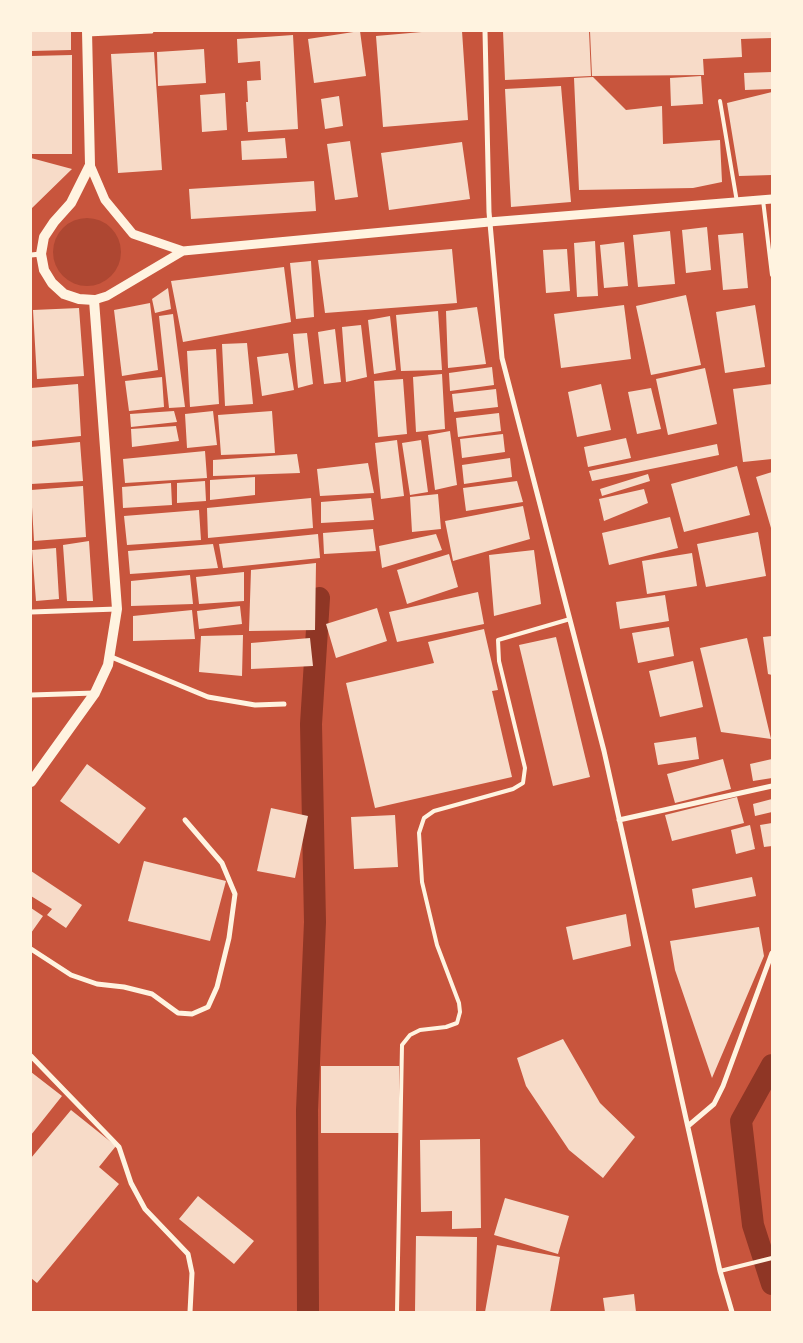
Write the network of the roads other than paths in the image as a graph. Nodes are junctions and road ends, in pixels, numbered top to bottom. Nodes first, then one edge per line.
1 (151, 31) edge
2 (485, 31) edge
3 (87, 33) edge
4 (720, 101) dead end
5 (90, 165) junction
6 (767, 200) edge
7 (737, 202) junction
8 (490, 222) junction
9 (184, 252) junction
10 (36, 255) edge
11 (772, 275) edge
12 (94, 300) junction
13 (117, 609) junction
14 (31, 612) edge
15 (570, 619) junction
16 (109, 656) junction
17 (95, 693) junction
18 (31, 695) edge
19 (284, 704) dead end
20 (31, 782) edge
21 (772, 786) edge
22 (185, 820) dead end
23 (619, 820) junction
24 (31, 949) edge
25 (772, 953) edge
26 (31, 1056) edge
27 (688, 1126) junction
28 (772, 1258) edge
29 (720, 1271) junction
30 (190, 1312) edge
31 (397, 1312) edge
32 (732, 1312) edge

1 - 3 street
2 - 8 street
3 - 5 main road
4 - 7 lane
5 - 9 street
5 - 10 main road
6 - 7 street
6 - 11 lane
7 - 8 street
8 - 9 street
8 - 15 street
9 - 12 street
10 - 12 main road
12 - 13 main road
13 - 14 street
13 - 16 main road
15 - 23 street
15 - 31 lane
16 - 17 main road
16 - 19 street
17 - 18 street
17 - 20 main road
21 - 23 street
22 - 24 street
23 - 27 street
25 - 27 street
26 - 30 street
27 - 29 street
28 - 29 lane
29 - 32 street

